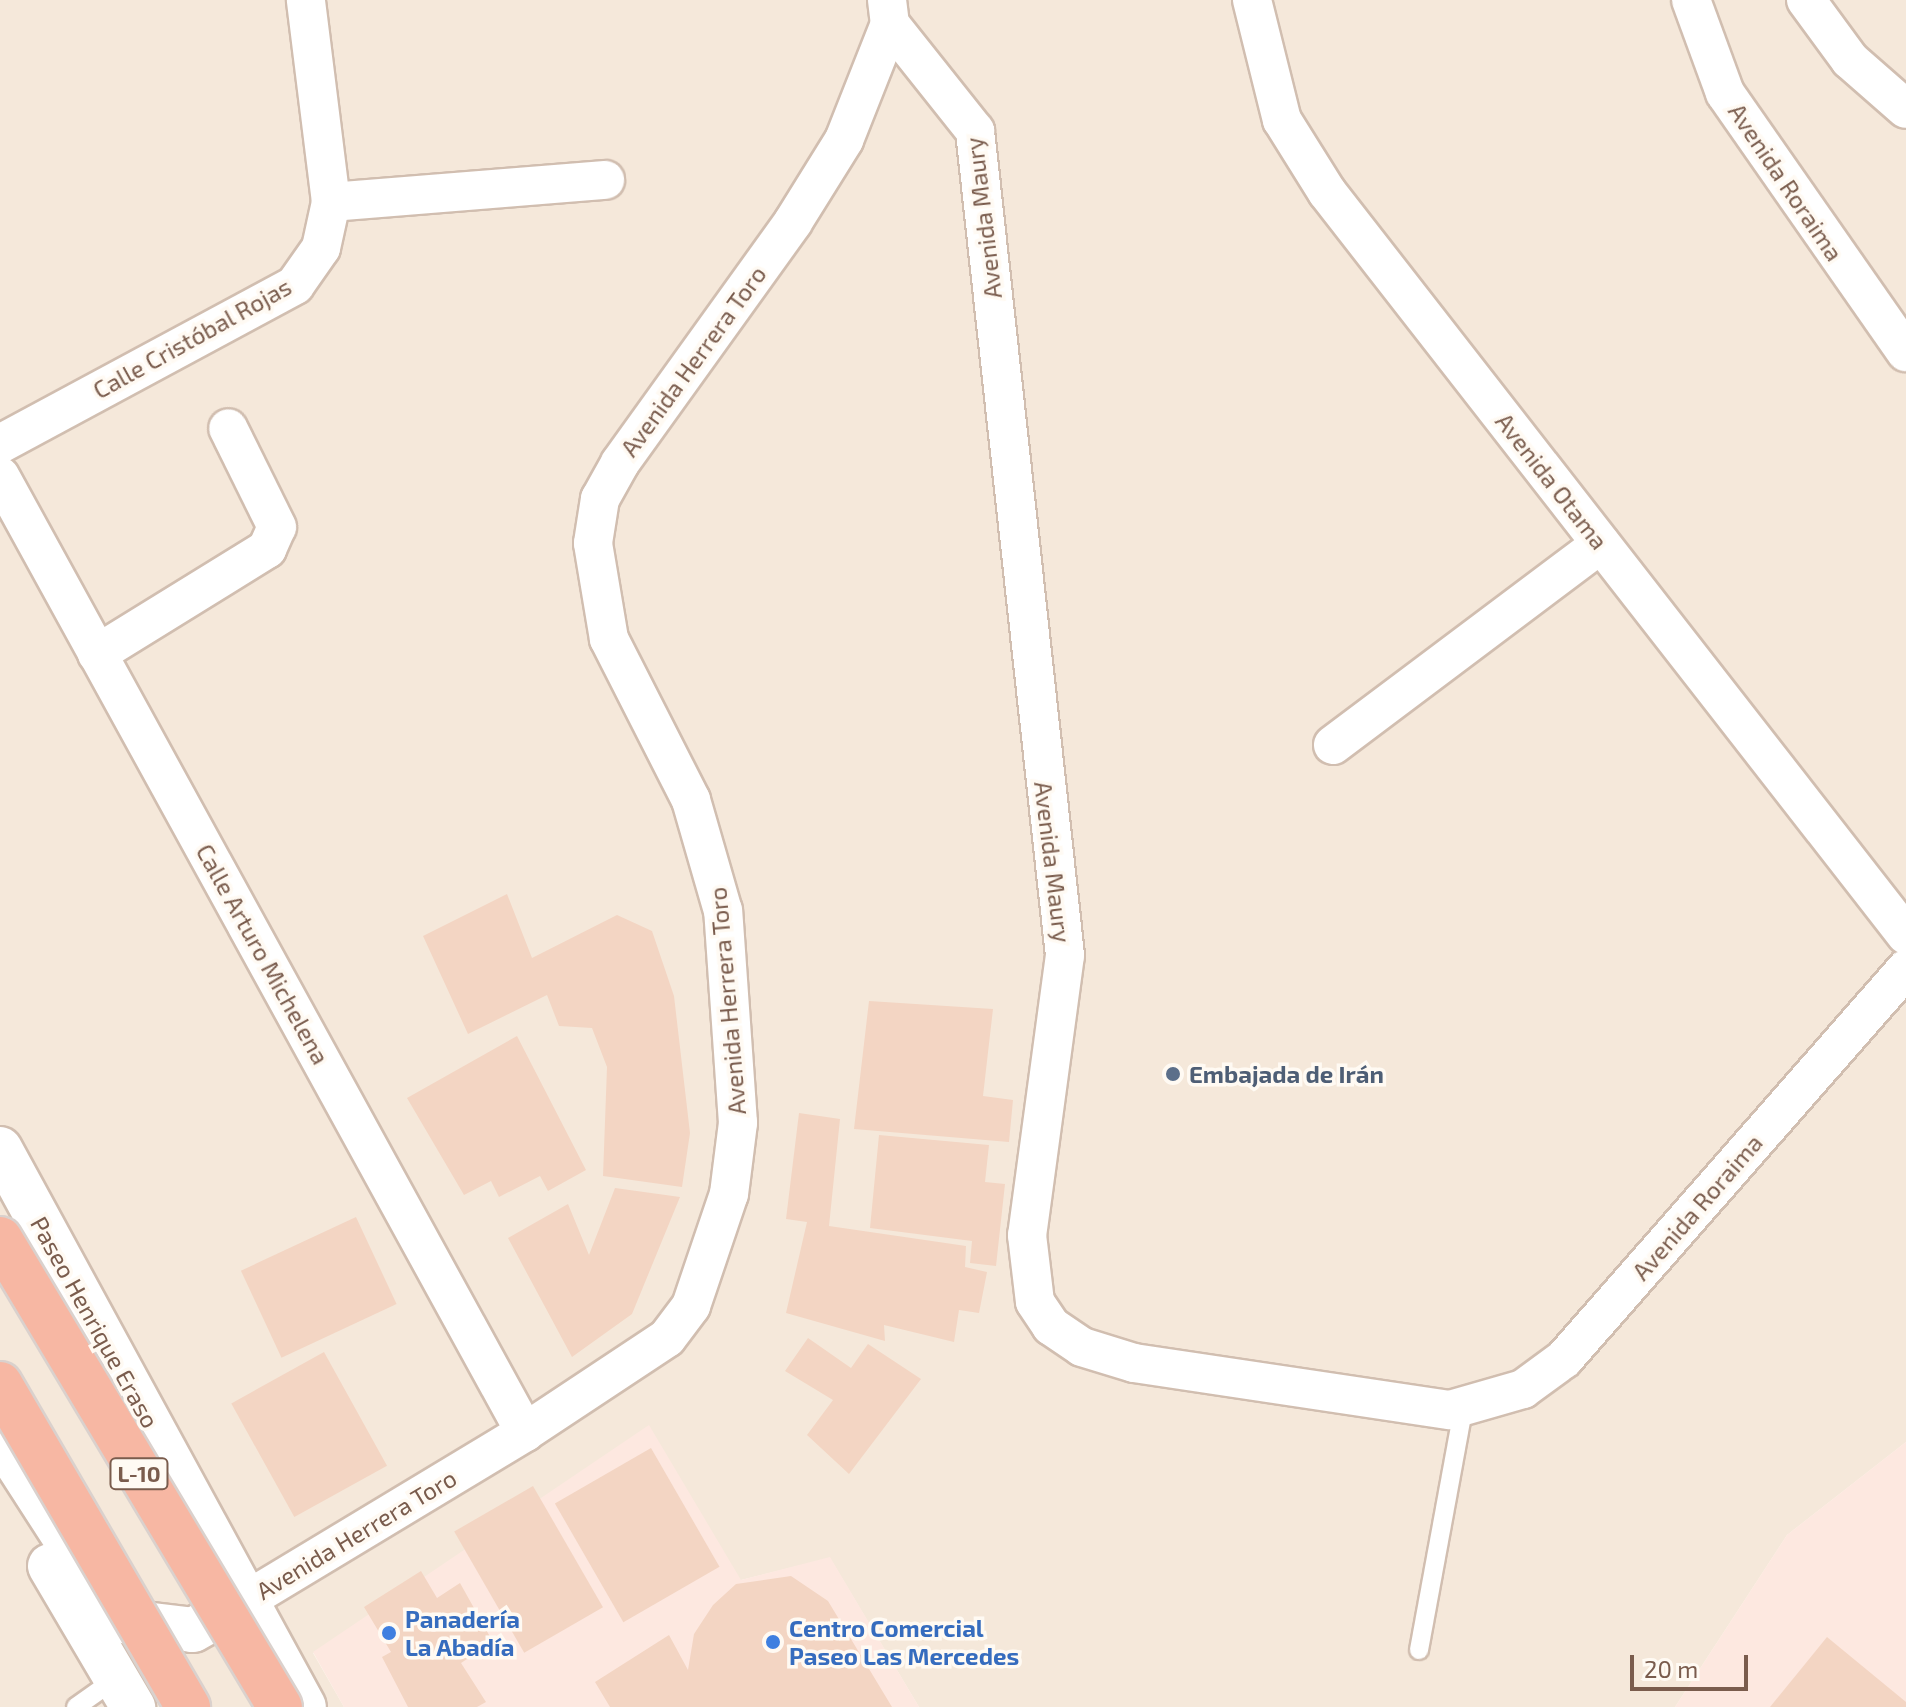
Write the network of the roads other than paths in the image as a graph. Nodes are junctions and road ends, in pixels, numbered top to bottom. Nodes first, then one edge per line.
1 (306, 0) edge
2 (1252, 0) edge
3 (1691, 0) edge
4 (1806, 0) edge
5 (888, 12) edge
6 (1906, 109) edge
7 (605, 180) dead end
8 (331, 202) junction
9 (1906, 352) edge
10 (228, 428) dead end
11 (0, 444) edge
12 (0, 476) edge
13 (1601, 544) junction
14 (97, 654) junction
15 (1333, 745) dead end
16 (1906, 935) edge
17 (1906, 969) edge
18 (0, 1149) edge
19 (0, 1239) edge
20 (0, 1384) edge
21 (1463, 1411) junction
22 (525, 1432) junction
23 (0, 1437) edge
24 (0, 1481) edge
25 (247, 1600) junction
26 (1419, 1650) dead end
27 (128, 1699) edge
28 (76, 1707) edge
29 (188, 1707) edge
30 (256, 1707) edge
31 (280, 1707) edge
32 (304, 1707) edge

1 - 8 street, Calle Cristóbal Rojas
2 - 13 street, Avenida Otama
3 - 9 street, Avenida Roraima
4 - 6 street
5 - 21 street, Avenida Maury
5 - 22 street, Avenida Herrera Toro
7 - 8 street
8 - 11 street, Calle Cristóbal Rojas
10 - 14 street
12 - 14 street, Calle Arturo Michelena
13 - 15 street
13 - 16 street, Avenida Otama
14 - 22 street, Calle Arturo Michelena
17 - 21 street, Avenida Roraima
18 - 25 street, Paseo Henrique Eraso / L-10
19 - 31 highway, L-10, bridge
20 - 29 highway, bridge
21 - 26 lane
22 - 25 street, Avenida Herrera Toro
23 - 25 street
24 - 27 street
25 - 32 street, Paseo Henrique Eraso / L-10
27 - 28 lane
27 - 30 street

